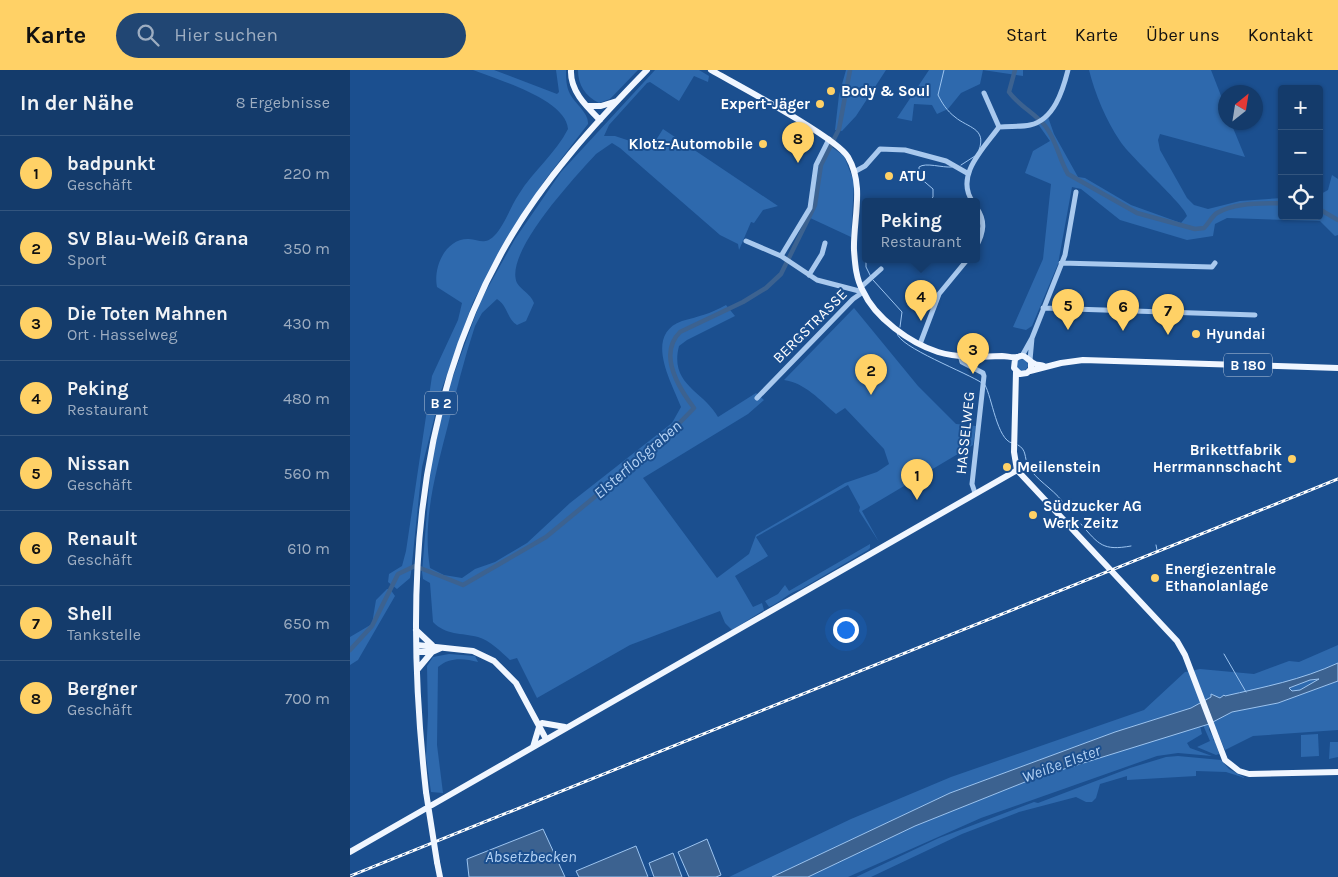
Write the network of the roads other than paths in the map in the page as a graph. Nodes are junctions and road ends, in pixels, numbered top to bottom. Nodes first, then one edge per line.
1 (571, 70) edge
2 (647, 70) edge
3 (711, 70) edge
4 (1068, 70) edge
5 (984, 93) dead end
6 (618, 101) junction
7 (587, 106) junction
8 (600, 120) junction
9 (1000, 127) junction
10 (832, 141) junction
11 (854, 172) junction
12 (967, 174) junction
13 (1076, 192) dead end
14 (971, 198) edge
15 (980, 214) edge
16 (980, 239) edge
17 (746, 241) dead end
18 (825, 243) dead end
19 (786, 259) junction
20 (965, 263) edge
21 (1061, 263) junction
22 (1215, 263) dead end
23 (881, 269) dead end
24 (809, 275) junction
25 (862, 290) junction
26 (1043, 308) junction
27 (1255, 315) dead end
28 (1032, 338) junction
29 (920, 344) junction
30 (1019, 356) junction
31 (960, 357) junction
32 (998, 357) junction
33 (1031, 361) junction
34 (1044, 366) junction
35 (1338, 368) edge
36 (1014, 369) junction
37 (1027, 373) junction
38 (1017, 386) junction
39 (757, 398) dead end
40 (1017, 470) junction
41 (975, 493) junction
42 (416, 630) junction
43 (417, 649) junction
44 (432, 649) junction
45 (417, 670) junction
46 (539, 722) junction
47 (567, 727) junction
48 (548, 738) junction
49 (533, 747) junction
50 (1338, 772) edge
51 (432, 805) dead end
52 (425, 809) dead end
53 (352, 851) edge
54 (440, 877) edge

1 - 7 main road
2 - 6 main road, B 2
3 - 10 main road
4 - 9 street
5 - 9 street
6 - 7 main road
6 - 8 main road, B 2
7 - 8 main road
8 - 42 main road, B 2
9 - 12 street
10 - 11 main road
10 - 19 street
11 - 12 street
11 - 25 main road
12 - 14 street
13 - 21 street
15 - 16 street
17 - 19 street, BERGSTRASSE
18 - 24 street
19 - 24 street, BERGSTRASSE
20 - 29 street
21 - 22 street
21 - 26 street
23 - 25 street
24 - 25 street, BERGSTRASSE
25 - 29 main road
25 - 39 street, BERGSTRASSE
26 - 27 street
26 - 28 street
28 - 30 street
28 - 33 street
29 - 31 main road
30 - 32 main road
30 - 33 main road
30 - 36 main road
31 - 32 main road
31 - 41 street, HASSELWEG
32 - 36 main road
33 - 34 main road, B 180
33 - 37 main road
34 - 35 main road, B 180
34 - 37 main road, B 180
36 - 37 main road
36 - 38 main road
37 - 38 main road
38 - 40 main road
40 - 41 main road, HASSELWEG
40 - 50 main road
41 - 47 main road, HASSELWEG
42 - 43 main road, B 2
42 - 44 main road
43 - 44 main road
43 - 45 main road, B 2
44 - 45 main road
44 - 46 main road
45 - 54 main road, B 2, bridge
46 - 47 main road
46 - 48 main road
46 - 49 main road
47 - 48 main road, HASSELWEG
48 - 49 main road, HASSELWEG
49 - 51 main road, HASSELWEG
52 - 53 main road

